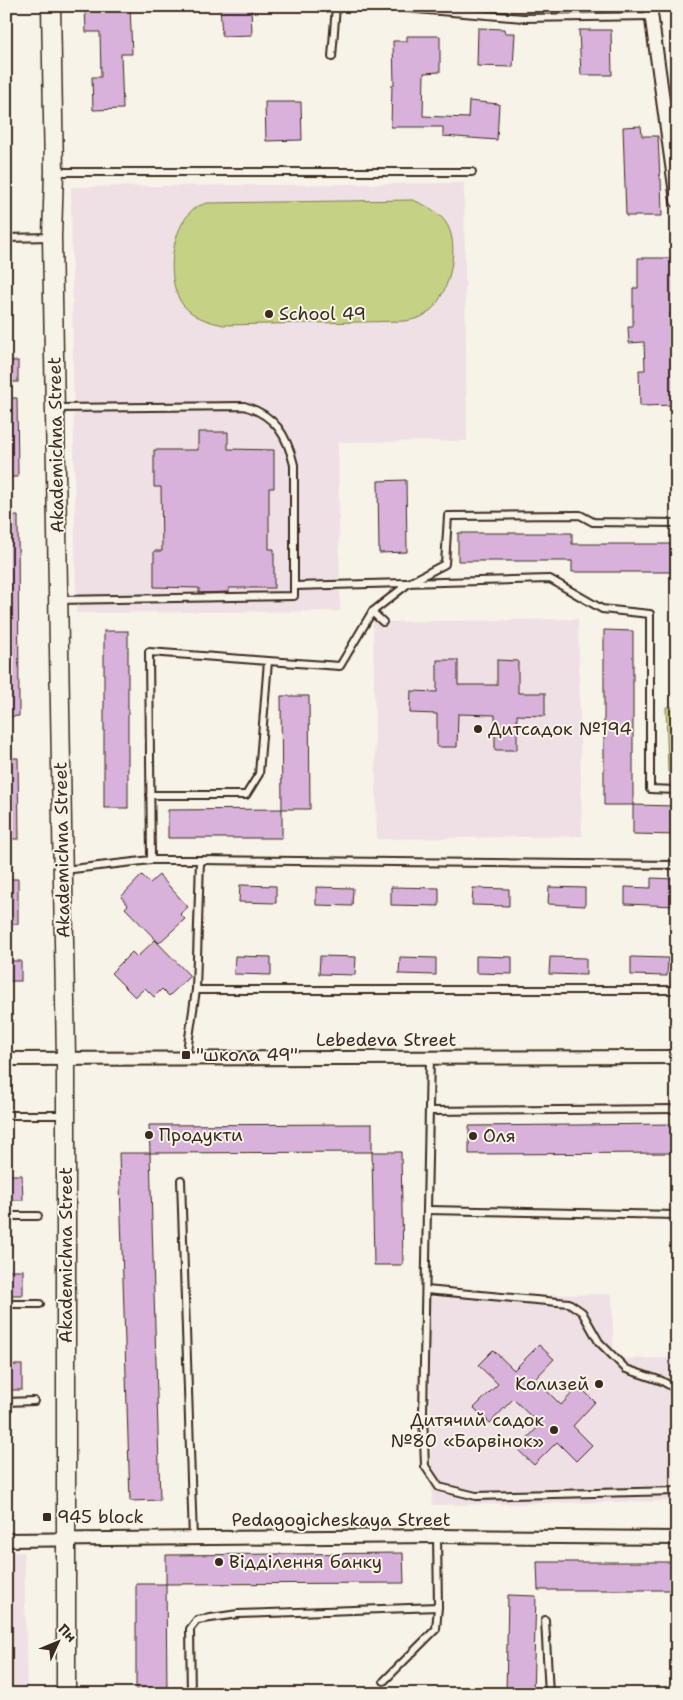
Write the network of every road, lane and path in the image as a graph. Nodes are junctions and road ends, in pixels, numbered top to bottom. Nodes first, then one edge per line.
1 (51, 6) edge
2 (336, 6) edge
3 (381, 6) edge
4 (650, 11) edge
5 (332, 57) dead end
6 (54, 172) junction
7 (472, 172) dead end
8 (677, 201) edge
9 (52, 237) junction
10 (6, 238) edge
11 (55, 408) junction
12 (677, 523) edge
13 (409, 583) junction
14 (294, 586) junction
15 (58, 600) junction
16 (372, 612) junction
17 (383, 622) dead end
18 (268, 662) junction
19 (677, 790) edge
20 (150, 796) junction
21 (151, 860) junction
22 (200, 860) junction
23 (677, 865) edge
24 (62, 870) junction
25 (196, 990) junction
26 (677, 990) edge
27 (677, 1056) edge
28 (430, 1057) junction
29 (186, 1058) junction
30 (6, 1059) edge
31 (66, 1059) junction
32 (677, 1109) edge
33 (429, 1111) junction
34 (66, 1114) junction
35 (6, 1116) edge
36 (181, 1180) dead end
37 (427, 1210) junction
38 (677, 1215) edge
39 (6, 1216) edge
40 (38, 1216) dead end
41 (426, 1290) junction
42 (6, 1304) edge
43 (40, 1304) dead end
44 (34, 1401) dead end
45 (6, 1402) edge
46 (677, 1424) edge
47 (677, 1491) edge
48 (437, 1536) junction
49 (677, 1538) edge
50 (194, 1539) junction
51 (6, 1540) edge
52 (67, 1540) junction
53 (438, 1607) junction
54 (545, 1620) dead end
55 (384, 1681) dead end
56 (66, 1694) edge
57 (191, 1694) edge
58 (549, 1694) edge

1 - 6 main road, Akademichna Street
2 - 5 lane
3 - 4 lane
4 - 8 street
6 - 7 lane
6 - 9 main road, Akademichna Street
9 - 10 lane
9 - 11 main road, Akademichna Street
11 - 14 lane
11 - 15 main road, Akademichna Street
12 - 13 lane
13 - 14 lane
13 - 16 lane
13 - 19 lane
14 - 15 lane
15 - 24 main road, Akademichna Street
16 - 17 lane
16 - 18 lane
18 - 20 lane
18 - 20 lane
20 - 21 lane
21 - 22 lane
21 - 24 lane
22 - 23 lane
22 - 25 lane
24 - 31 main road, Akademichna Street
25 - 26 lane
25 - 29 lane
27 - 28 street, Lebedeva Street
28 - 29 street, Lebedeva Street
28 - 33 lane
29 - 31 street, Lebedeva Street
30 - 31 street, Lebedeva Street
31 - 34 main road, Akademichna Street
32 - 33 lane
33 - 37 lane
34 - 35 lane
34 - 52 main road, Akademichna Street
36 - 50 lane
37 - 38 lane
37 - 41 lane
39 - 40 lane
41 - 46 lane
41 - 47 lane
42 - 43 lane
44 - 45 lane
48 - 49 street, Pedagogicheskaya Street
48 - 50 street, Pedagogicheskaya Street
48 - 53 lane
50 - 52 street, Pedagogicheskaya Street
51 - 52 street, Pedagogicheskaya Street
52 - 56 main road, Akademichna Street
53 - 55 lane
53 - 57 lane
54 - 58 lane

